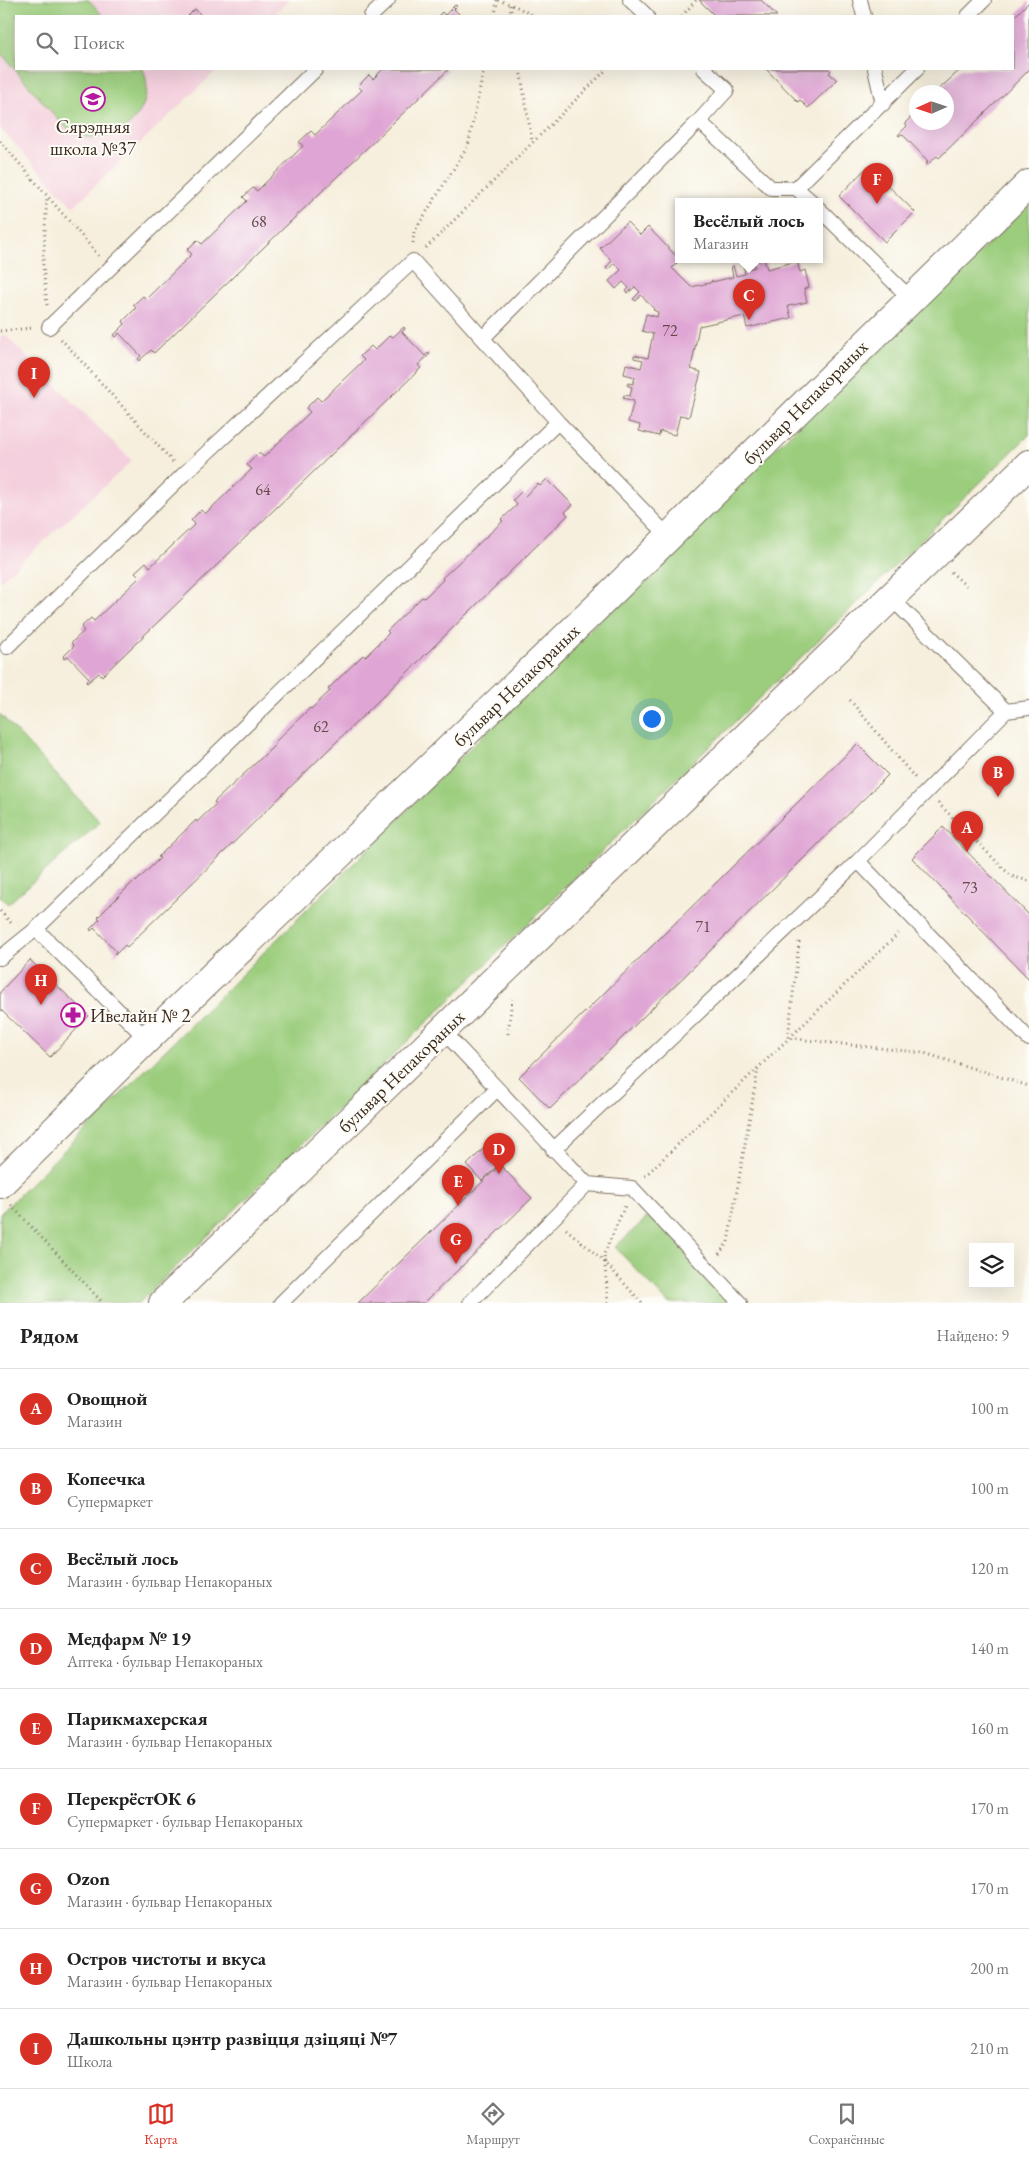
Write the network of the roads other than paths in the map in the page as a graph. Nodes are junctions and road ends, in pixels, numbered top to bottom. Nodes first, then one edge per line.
1 (388, 0) edge
2 (630, 0) edge
3 (860, 0) edge
4 (984, 0) edge
5 (372, 15) edge
6 (646, 15) edge
7 (864, 15) edge
8 (969, 15) edge
9 (315, 70) edge
10 (705, 70) edge
11 (875, 70) edge
12 (916, 70) edge
13 (883, 104) junction
14 (699, 121) junction
15 (1029, 184) edge
16 (796, 188) junction
17 (808, 198) edge
18 (823, 213) edge
19 (910, 298) junction
20 (49, 327) road end
21 (483, 338) junction
22 (558, 422) junction
23 (1029, 464) edge
24 (668, 536) junction
25 (891, 598) junction
26 (7, 647) dead end
27 (1029, 708) edge
28 (1006, 711) junction
29 (858, 861) junction
30 (36, 929) junction
31 (0, 958) edge
32 (443, 1031) junction
33 (148, 1038) junction
34 (1029, 1039) edge
35 (497, 1089) junction
36 (553, 1150) junction
37 (587, 1184) junction
38 (3, 1192) edge
39 (163, 1303) edge
40 (280, 1303) edge
41 (470, 1303) edge
42 (740, 1303) edge

1 - 5 lane
2 - 6 lane
3 - 7 lane
4 - 8 lane
9 - 20 lane
10 - 14 lane
11 - 13 lane
12 - 13 lane
13 - 16 lane
14 - 16 lane
14 - 21 lane
15 - 19 main road, бульвар Непакораных
16 - 17 lane
18 - 19 lane
19 - 24 main road, бульвар Непакораных
21 - 22 lane
21 - 26 lane
22 - 24 lane
22 - 30 lane
23 - 25 main road, бульвар Непакораных
24 - 33 main road, бульвар Непакораных
25 - 28 lane
25 - 32 main road, бульвар Непакораных
27 - 28 lane
28 - 29 lane
29 - 34 lane
29 - 36 lane
30 - 31 lane
30 - 33 lane
32 - 35 lane
32 - 39 main road, бульвар Непакораных
33 - 38 main road, бульвар Непакораных
35 - 36 lane
35 - 40 lane
36 - 37 lane
37 - 41 lane
37 - 42 lane

